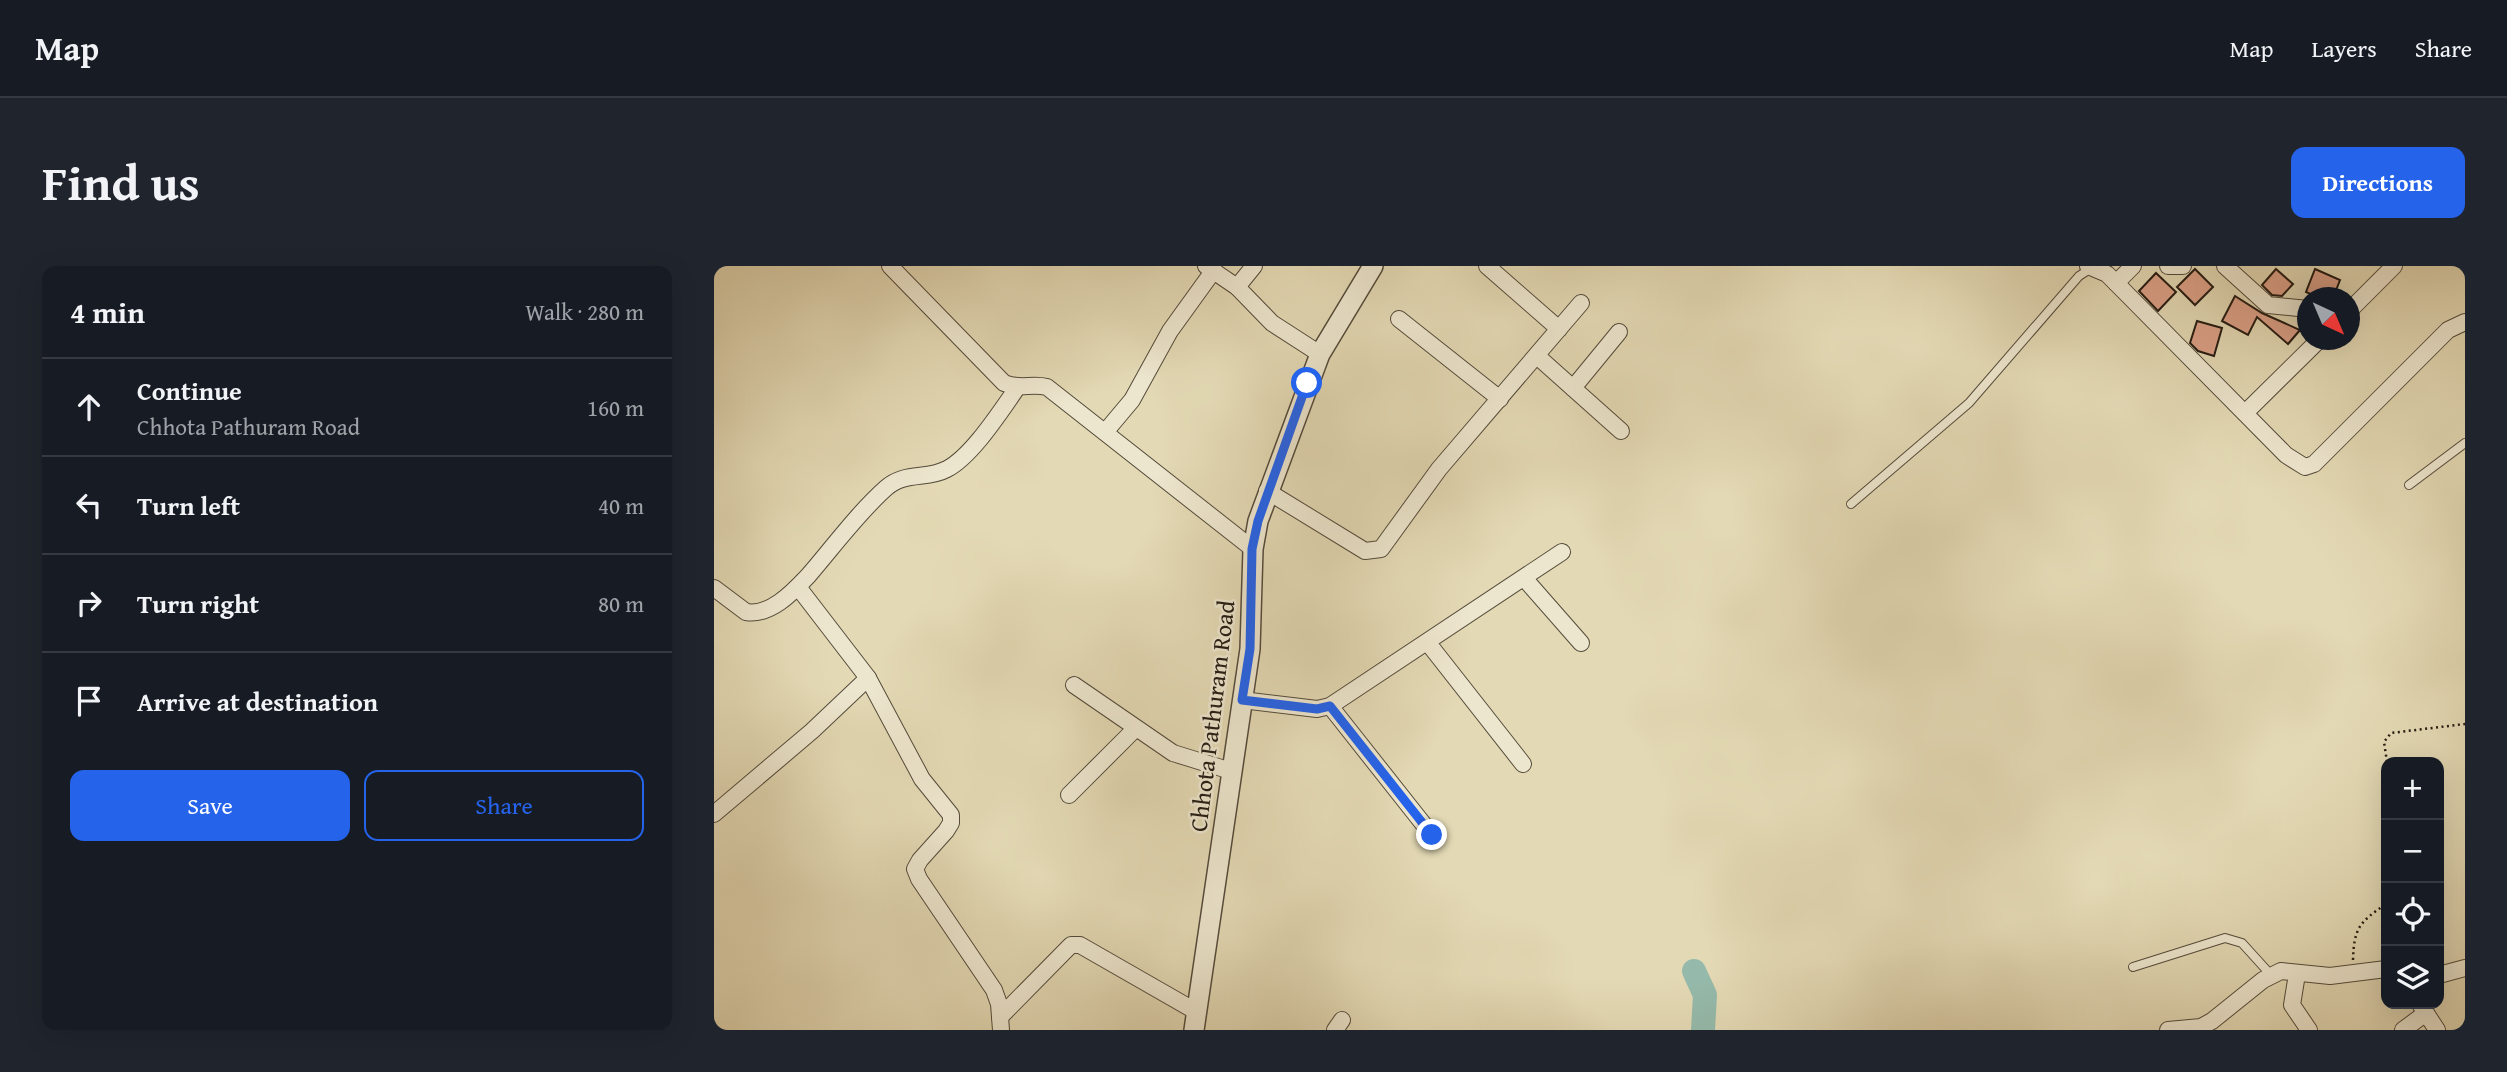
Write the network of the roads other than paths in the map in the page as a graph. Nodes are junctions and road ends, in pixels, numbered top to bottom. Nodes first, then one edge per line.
1 (890, 266) edge
2 (1254, 266) edge
3 (1373, 266) edge
4 (1487, 266) edge
5 (2092, 266) edge
6 (2133, 266) edge
7 (2168, 266) edge
8 (2183, 266) edge
9 (2225, 266) edge
10 (2394, 266) edge
11 (1210, 268) edge
12 (2116, 283) junction
13 (1237, 287) junction
14 (2360, 300) edge
15 (1581, 303) dead end
16 (2297, 308) edge
17 (1399, 319) dead end
18 (2465, 323) edge
19 (1559, 329) junction
20 (1619, 332) dead end
21 (2309, 350) edge
22 (1320, 354) junction
23 (1537, 355) junction
24 (1017, 388) junction
25 (1573, 388) junction
26 (1500, 399) junction
27 (2245, 413) junction
28 (1106, 431) junction
29 (1621, 431) dead end
30 (2465, 443) edge
31 (2409, 485) dead end
32 (1268, 491) junction
33 (1851, 504) dead end
34 (1252, 549) junction
35 (1562, 552) dead end
36 (1524, 578) junction
37 (798, 587) junction
38 (714, 588) edge
39 (1428, 643) junction
40 (1581, 643) dead end
41 (868, 678) junction
42 (1074, 685) dead end
43 (1242, 700) junction
44 (1330, 706) junction
45 (1135, 729) junction
46 (1522, 764) dead end
47 (1231, 771) junction
48 (1069, 794) dead end
49 (714, 814) edge
50 (1432, 835) dead end
51 (2133, 967) dead end
52 (2465, 968) edge
53 (2381, 970) edge
54 (2297, 974) junction
55 (2444, 974) edge
56 (2271, 975) junction
57 (2422, 1009) edge
58 (2424, 1009) edge
59 (1000, 1023) edge
60 (1198, 1024) edge
61 (2168, 1030) edge
62 (2309, 1030) edge
63 (2403, 1030) edge
64 (2437, 1030) edge

1 - 24 street
2 - 13 street
3 - 22 street, Chhota Pathuram Road
4 - 19 street
5 - 12 street
5 - 33 lane
6 - 12 street
7 - 8 street
9 - 16 street
10 - 14 street
11 - 13 street
11 - 28 street
12 - 27 street
13 - 22 street
15 - 19 street
17 - 26 street
18 - 27 street
19 - 23 street
20 - 25 street
21 - 27 street
22 - 32 street, Chhota Pathuram Road
23 - 25 street
23 - 26 street
24 - 28 street
24 - 37 street
25 - 29 street
26 - 32 street
28 - 34 street
30 - 31 lane
32 - 34 street, Chhota Pathuram Road
34 - 43 street, Chhota Pathuram Road
35 - 36 street
36 - 39 street
36 - 40 street
37 - 38 street
37 - 41 street
39 - 44 street
39 - 46 street
41 - 49 street
41 - 59 street
42 - 45 street
43 - 44 street
43 - 47 street, Chhota Pathuram Road
44 - 50 street
45 - 47 street
45 - 48 street
47 - 60 street, Chhota Pathuram Road
51 - 56 lane
52 - 55 street
53 - 54 street
54 - 56 street
54 - 62 street
56 - 61 street
57 - 63 street
58 - 64 street
59 - 60 street

